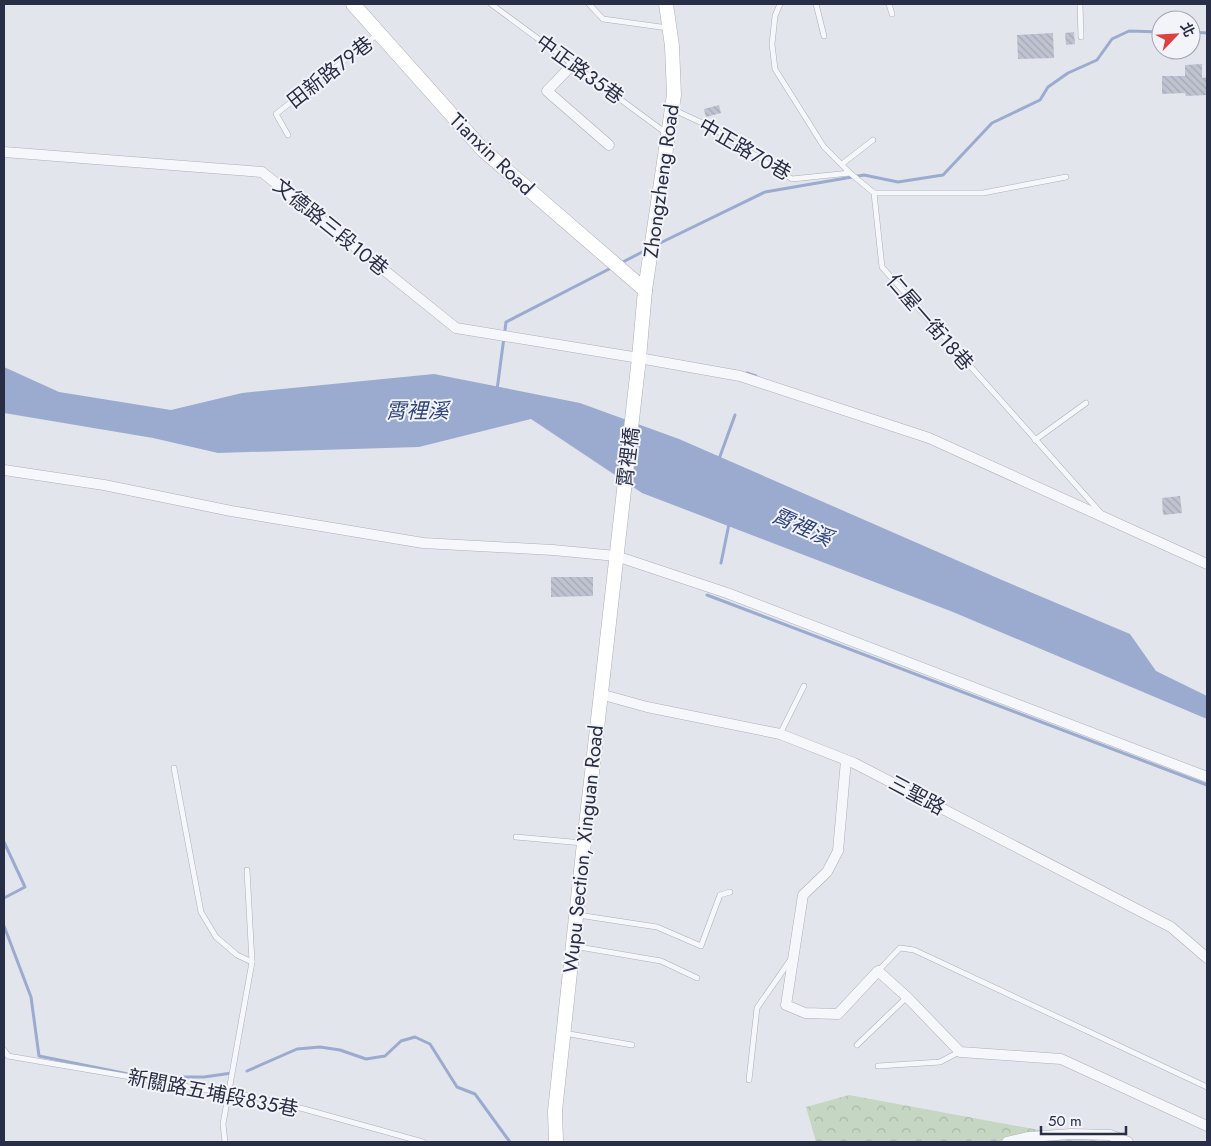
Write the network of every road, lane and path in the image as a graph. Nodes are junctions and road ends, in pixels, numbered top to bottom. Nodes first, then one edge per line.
1 (353, 4) edge
2 (492, 4) edge
3 (589, 4) edge
4 (666, 4) edge
5 (780, 4) edge
6 (816, 4) edge
7 (889, 4) edge
8 (1080, 4) edge
9 (892, 14) dead end
10 (669, 28) junction
11 (379, 33) junction
12 (824, 36) dead end
13 (1081, 36) dead end
14 (574, 64) junction
15 (672, 109) junction
16 (668, 134) junction
17 (288, 135) dead end
18 (873, 140) dead end
19 (609, 145) dead end
20 (4, 152) edge
21 (842, 164) junction
22 (850, 173) junction
23 (1066, 177) dead end
24 (874, 193) junction
25 (644, 290) junction
26 (639, 358) junction
27 (1086, 404) dead end
28 (1034, 440) junction
29 (4, 470) edge
30 (1106, 519) junction
31 (616, 556) junction
32 (1207, 564) edge
33 (804, 686) dead end
34 (600, 694) junction
35 (780, 734) junction
36 (846, 760) junction
37 (174, 768) dead end
38 (1207, 776) edge
39 (516, 837) dead end
40 (584, 843) junction
41 (247, 870) dead end
42 (730, 892) dead end
43 (576, 915) junction
44 (572, 946) junction
45 (794, 955) junction
46 (1207, 958) edge
47 (252, 962) junction
48 (878, 971) junction
49 (697, 978) dead end
50 (907, 997) junction
51 (563, 1033) junction
52 (632, 1045) dead end
53 (858, 1045) dead end
54 (4, 1050) edge
55 (960, 1052) junction
56 (878, 1066) dead end
57 (749, 1080) dead end
58 (1207, 1087) edge
59 (229, 1091) junction
60 (1207, 1126) edge
61 (225, 1142) edge
62 (423, 1142) edge
63 (556, 1142) edge
64 (1006, 1142) edge
65 (1128, 1142) edge

1 - 11 main road, Tianxin Road
2 - 14 lane, 中正路35巷
3 - 10 lane
4 - 10 main road, Zhongzheng Road
5 - 21 lane
6 - 12 lane
7 - 9 lane
8 - 13 lane
10 - 15 main road, Zhongzheng Road
11 - 17 lane, 田新路79巷
11 - 25 main road, Tianxin Road
14 - 16 lane, 中正路35巷
14 - 19 street
15 - 16 main road, Zhongzheng Road
15 - 22 lane, 中正路70巷
16 - 25 main road, Zhongzheng Road
18 - 21 lane
20 - 26 street, 文德路三段10巷
21 - 22 lane
22 - 24 lane
23 - 24 lane
24 - 28 lane, 仁屋一街18巷
25 - 26 main road, Zhongzheng Road
26 - 30 street, 文德路三段10巷
26 - 31 main road, 霄裡橋
27 - 28 lane
28 - 30 lane, 仁屋一街18巷
29 - 31 street
30 - 32 street, 仁屋一街18巷
31 - 34 main road, Wupu Section, Xinguan Road
31 - 38 street
33 - 35 lane
34 - 35 street, 三聖路
34 - 40 main road, Wupu Section, Xinguan Road
35 - 36 street, 三聖路
36 - 45 street
36 - 46 street, 三聖路
37 - 47 lane
39 - 40 lane
40 - 43 main road, Wupu Section, Xinguan Road
41 - 47 lane
42 - 43 lane
43 - 44 main road, Wupu Section, Xinguan Road
44 - 49 lane
44 - 51 main road, Wupu Section, Xinguan Road
45 - 48 street
45 - 57 lane
47 - 59 lane
48 - 50 street
48 - 58 lane
50 - 53 lane
50 - 55 street
51 - 52 lane
51 - 63 main road, Wupu Section, Xinguan Road
54 - 59 lane, 新關路五埔段835巷
55 - 56 lane
55 - 60 street
59 - 61 lane
59 - 62 lane, 新關路五埔段835巷
64 - 65 street

